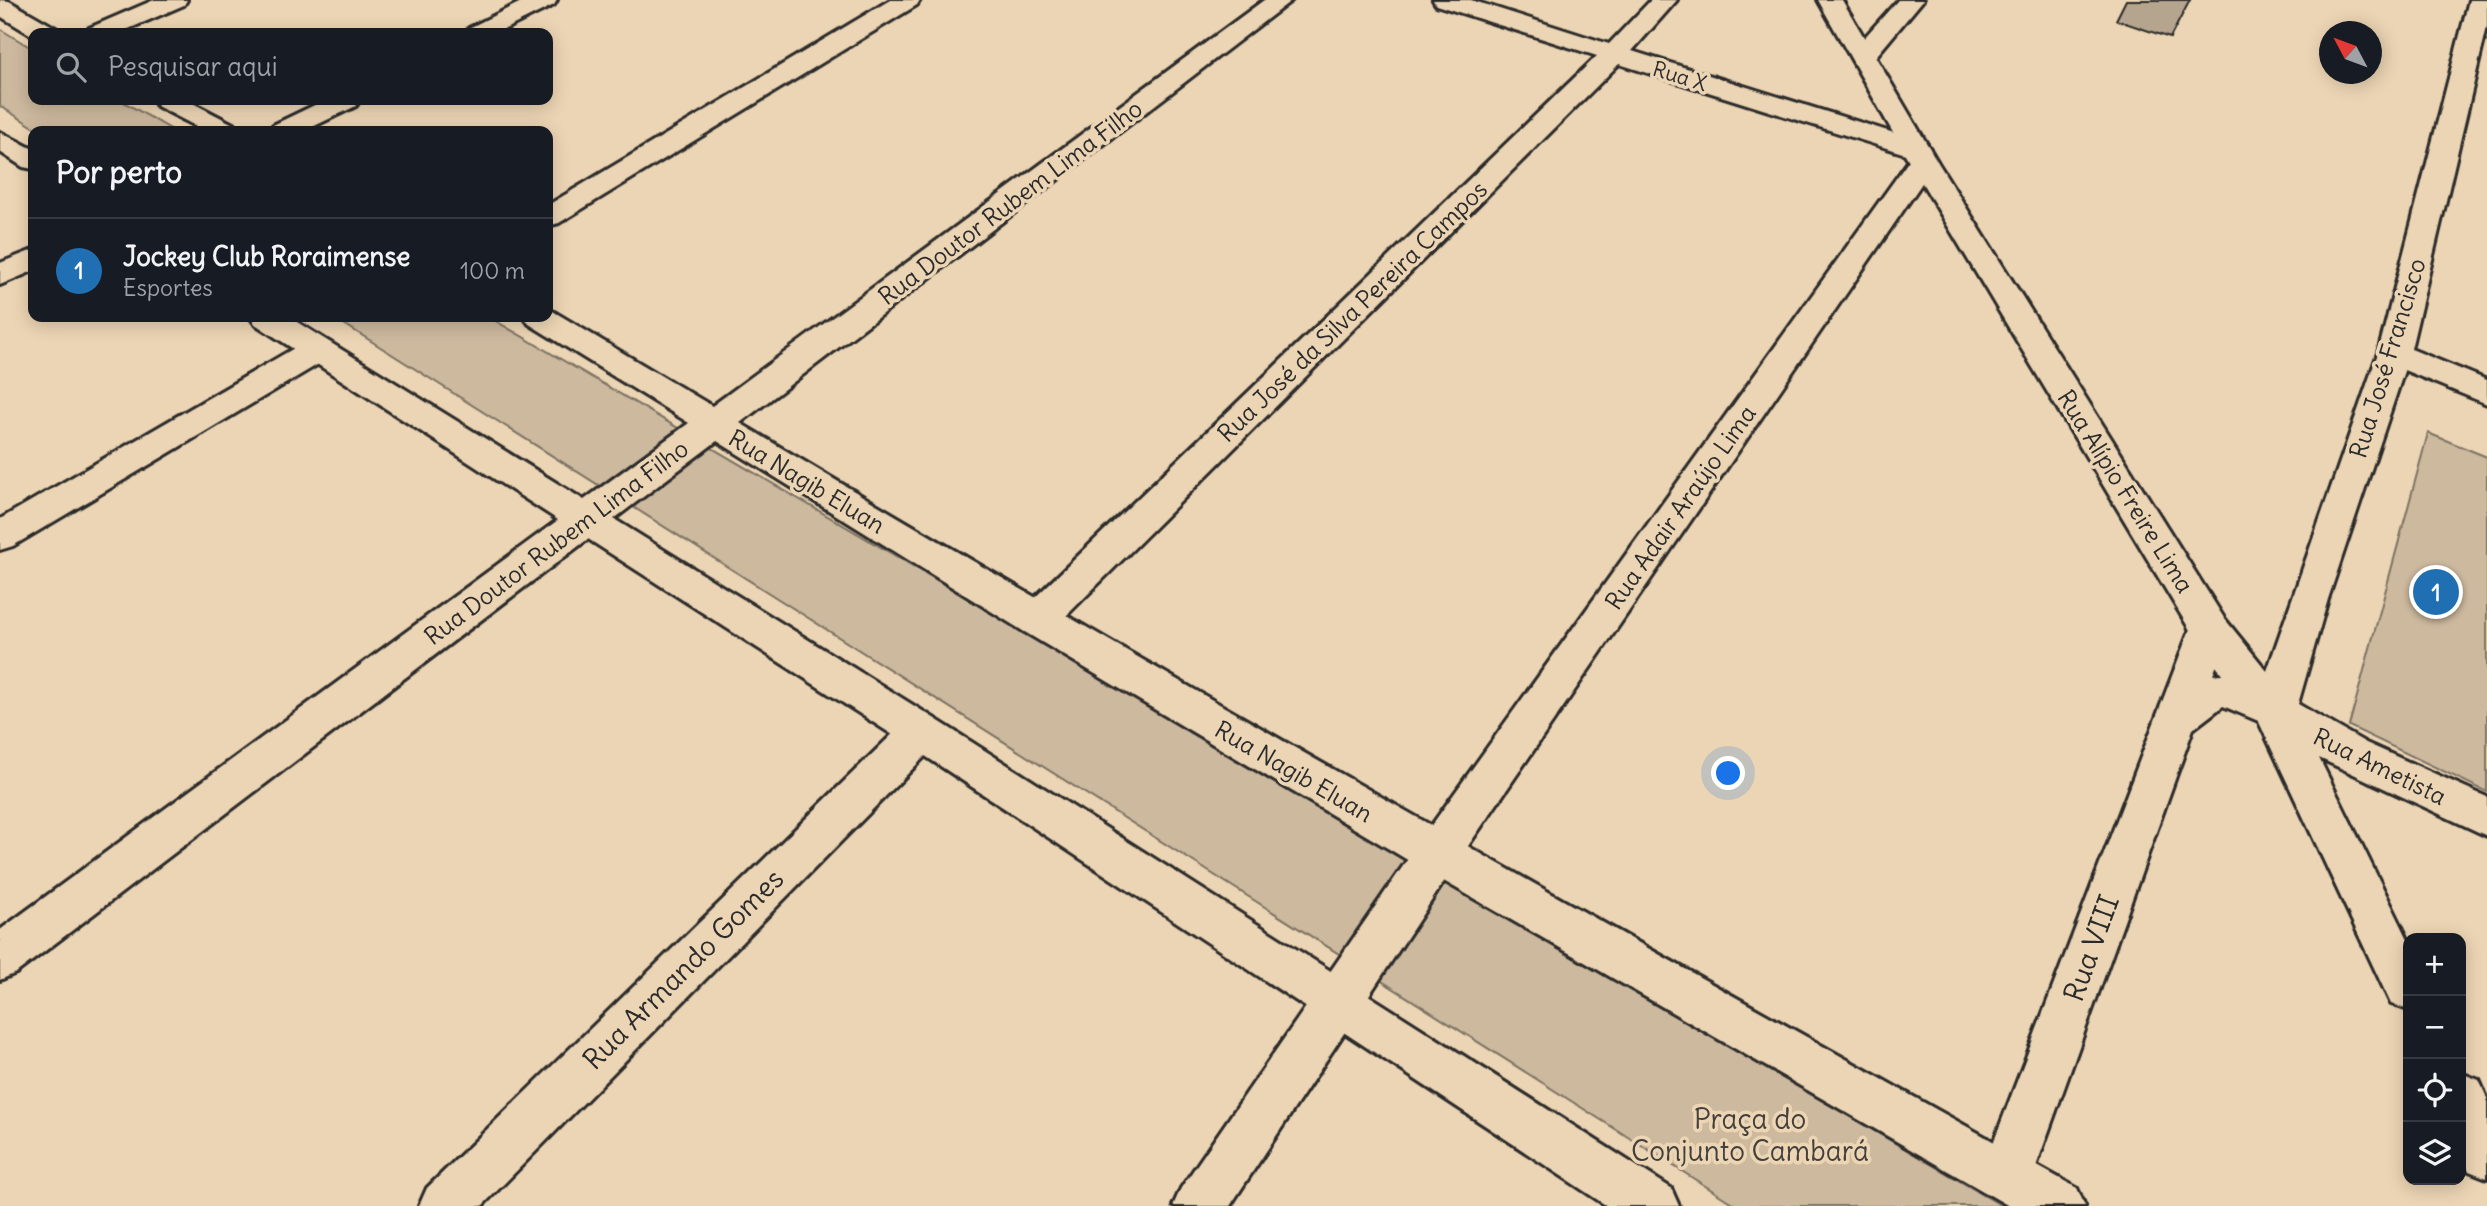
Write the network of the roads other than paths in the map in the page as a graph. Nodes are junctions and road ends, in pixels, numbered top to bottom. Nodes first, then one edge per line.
1 (175, 0) edge
2 (545, 0) edge
3 (908, 0) edge
4 (1280, 0) edge
5 (1445, 0) edge
6 (1665, 0) edge
7 (1830, 0) edge
8 (1911, 0) edge
9 (2481, 0) edge
10 (0, 6) edge
11 (38, 28) edge
12 (110, 28) edge
13 (488, 28) edge
14 (1864, 54) junction
15 (1613, 55) junction
16 (176, 105) edge
17 (335, 105) edge
18 (216, 126) edge
19 (293, 126) edge
20 (0, 140) edge
21 (1920, 155) junction
22 (28, 158) edge
23 (553, 214) edge
24 (28, 261) edge
25 (0, 275) edge
26 (273, 322) edge
27 (548, 322) edge
28 (315, 351) junction
29 (2394, 353) junction
30 (2487, 393) edge
31 (713, 424) junction
32 (587, 519) junction
33 (0, 537) edge
34 (1037, 620) junction
35 (2210, 629) junction
36 (2275, 711) junction
37 (2176, 720) junction
38 (922, 732) junction
39 (2487, 817) edge
40 (1437, 854) junction
41 (0, 958) edge
42 (2403, 979) edge
43 (1336, 1003) junction
44 (2466, 1109) edge
45 (2487, 1153) edge
46 (2007, 1175) junction
47 (445, 1206) edge
48 (1199, 1206) edge
49 (1653, 1206) edge
50 (2059, 1206) edge

1 - 12 street
2 - 13 street
3 - 23 street
4 - 31 street, Rua Doutor Rubem Lima Filho
5 - 15 street, Rua X
6 - 15 street, Rua José da Silva Pereira Campos
7 - 14 street, Rua Alípio Freire Lima
8 - 14 street
9 - 29 street, Rua José Francisco
10 - 11 street
14 - 21 street, Rua Alípio Freire Lima
15 - 21 street, Rua X
15 - 34 street, Rua José da Silva Pereira Campos
16 - 18 street
17 - 19 street
20 - 22 street
21 - 35 street, Rua Alípio Freire Lima
21 - 40 street, Rua Adair Araújo Lima
24 - 25 street
26 - 28 street
27 - 31 street, Rua Nagib Eluan
28 - 32 street
28 - 33 street
29 - 30 street
29 - 36 street, Rua José Francisco
31 - 32 street, Rua Doutor Rubem Lima Filho
31 - 34 street, Rua Nagib Eluan
32 - 38 street
32 - 41 street, Rua Doutor Rubem Lima Filho
34 - 40 street, Rua Nagib Eluan
35 - 36 street, Rua Alípio Freire Lima
35 - 37 street, Rua VIII
36 - 37 street, Rua VIII
36 - 39 street, Rua Ametista
36 - 42 street, Rua Alípio Freire Lima
37 - 46 street, Rua VIII
38 - 43 street
38 - 47 street, Rua Armando Gomes
40 - 43 street, Rua Adair Araújo Lima
40 - 46 street, Rua Nagib Eluan
43 - 48 street, Rua Adair Araújo Lima
43 - 49 street
44 - 45 street
46 - 50 street, Rua Nagib Eluan

